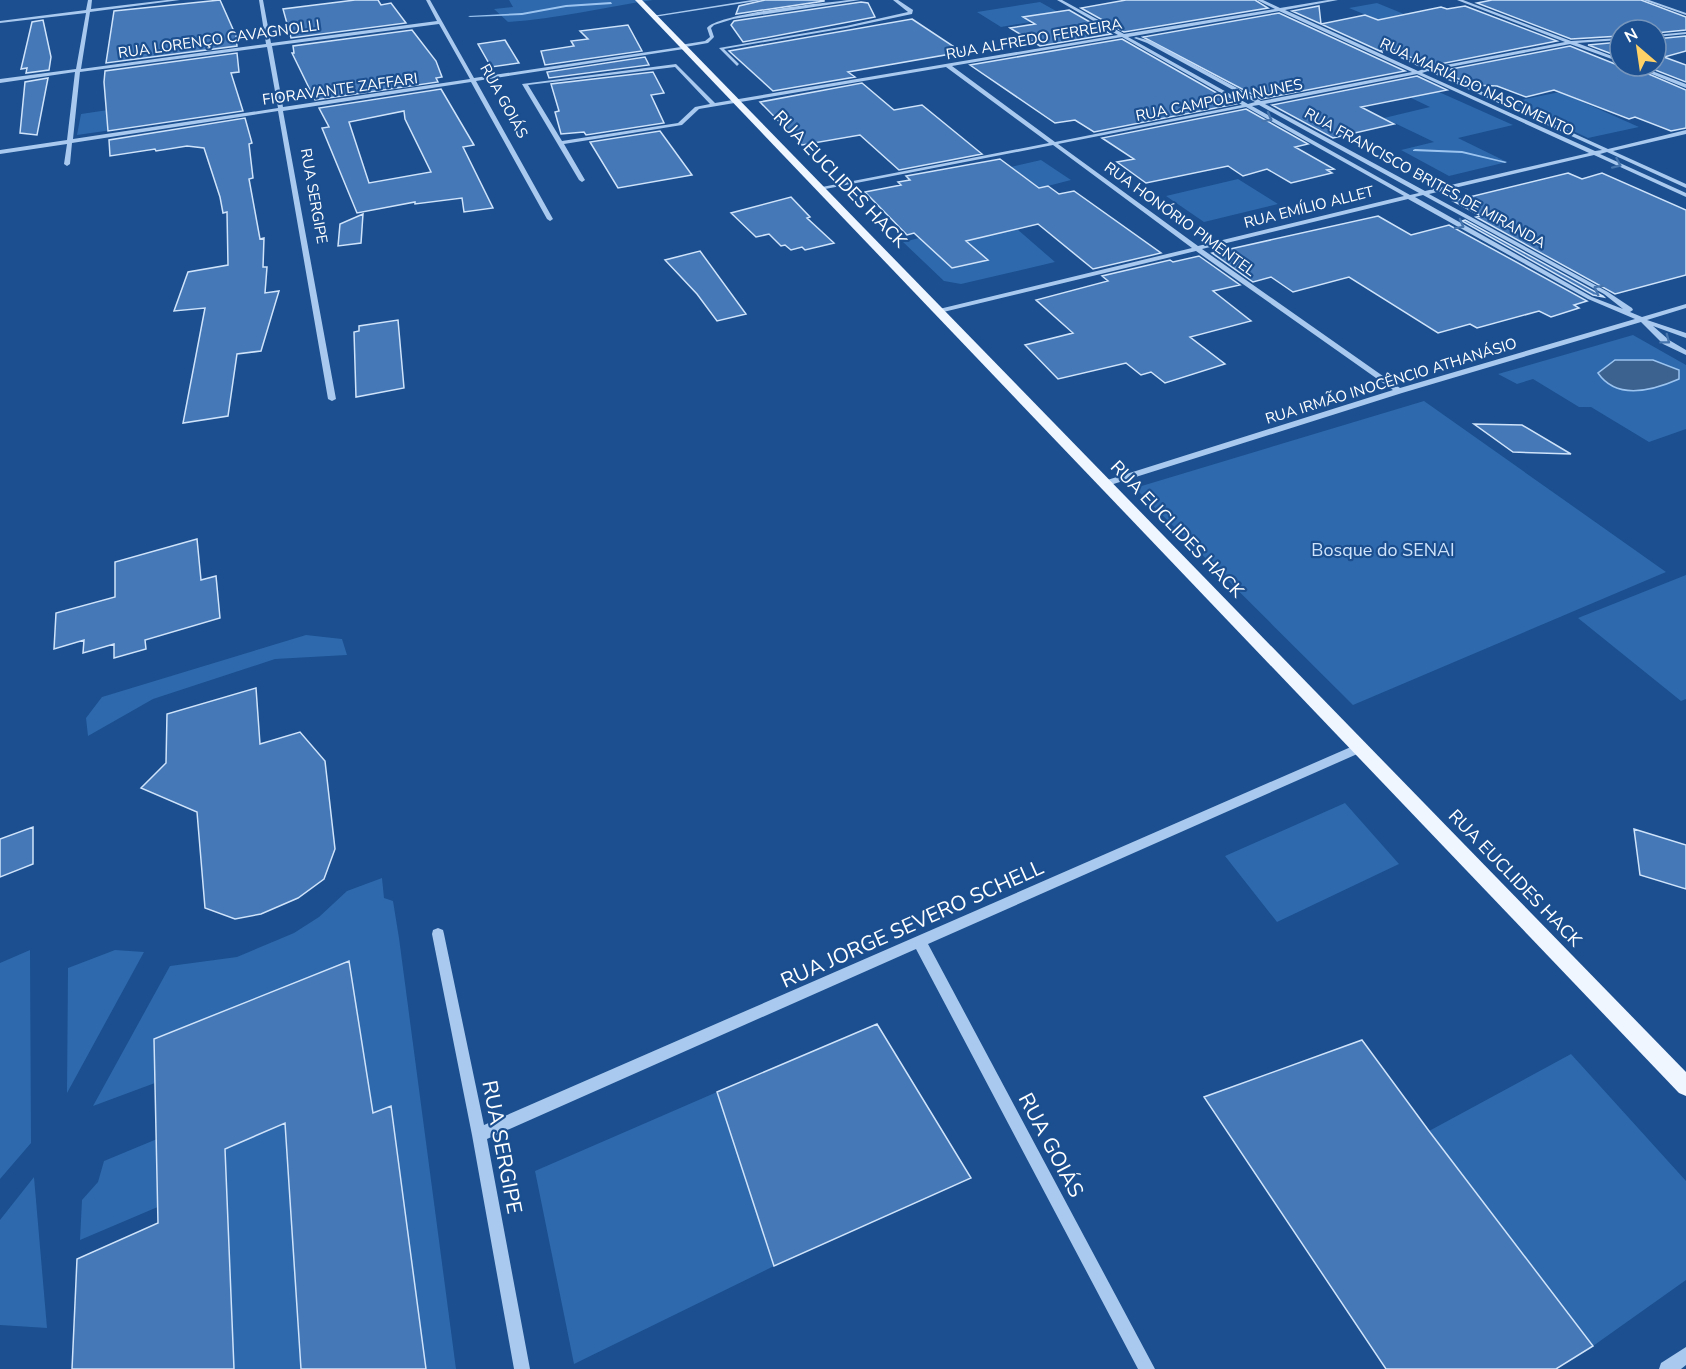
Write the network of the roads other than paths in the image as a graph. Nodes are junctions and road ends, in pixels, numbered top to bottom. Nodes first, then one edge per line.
1 (90, 0) edge
2 (178, 0) edge
3 (261, 0) edge
4 (428, 0) edge
5 (638, 0) edge
6 (761, 0) edge
7 (858, 0) edge
8 (895, 0) edge
9 (1059, 0) edge
10 (1259, 0) edge
11 (1274, 0) edge
12 (1336, 0) edge
13 (1459, 0) edge
14 (1645, 0) edge
15 (1662, 0) edge
16 (1290, 8) junction
17 (1686, 8) edge
18 (1279, 9) junction
19 (88, 10) junction
20 (1686, 14) edge
21 (654, 16) junction
22 (0, 22) edge
23 (441, 22) junction
24 (1341, 30) junction
25 (1329, 32) junction
26 (1686, 33) edge
27 (1668, 35) edge
28 (1127, 36) junction
29 (1608, 40) edge
30 (1571, 42) junction
31 (269, 45) junction
32 (683, 47) junction
33 (1378, 47) junction
34 (1366, 49) junction
35 (1608, 56) edge
36 (1176, 57) junction
37 (1164, 59) junction
38 (737, 65) dead end
39 (948, 66) junction
40 (78, 71) junction
41 (1431, 71) junction
42 (1418, 73) junction
43 (1214, 78) junction
44 (1665, 78) edge
45 (1201, 80) junction
46 (0, 81) edge
47 (474, 81) junction
48 (1686, 86) edge
49 (1494, 100) junction
50 (736, 102) junction
51 (1480, 102) junction
52 (1261, 104) junction
53 (714, 105) junction
54 (1248, 106) junction
55 (282, 110) junction
56 (1542, 121) junction
57 (1528, 124) junction
58 (1686, 132) edge
59 (1318, 135) junction
60 (1305, 138) junction
61 (70, 142) junction
62 (560, 143) junction
63 (1054, 144) junction
64 (1607, 151) junction
65 (0, 152) edge
66 (1594, 154) junction
67 (1355, 155) junction
68 (1341, 159) junction
69 (67, 164) dead end
70 (582, 180) dead end
71 (1684, 185) edge
72 (1670, 188) junction
73 (822, 189) junction
74 (1424, 193) junction
75 (1686, 195) edge
76 (1410, 197) junction
77 (550, 219) dead end
78 (1509, 239) junction
79 (1492, 243) junction
80 (1196, 248) junction
81 (1556, 265) junction
82 (1540, 270) junction
83 (1686, 306) edge
84 (938, 312) junction
85 (1642, 319) junction
86 (1686, 336) edge
87 (1686, 353) edge
88 (1399, 391) junction
89 (332, 399) dead end
90 (1104, 484) junction
91 (1360, 748) junction
92 (438, 934) dead end
93 (919, 941) junction
94 (1686, 1086) edge
95 (479, 1134) junction
96 (1686, 1355) edge
97 (522, 1369) edge
98 (1147, 1369) edge
99 (1667, 1369) edge

1 - 19 street
2 - 19 street
3 - 31 street, RUA SERGIPE
4 - 23 street, RUA GOIÁS
5 - 21 main road, RUA EUCLIDES HACK
6 - 21 street
7 - 32 street, FIORAVANTE ZAFFARI
8 - 38 street
9 - 28 street, RUA FRANCISCO BRITES DE MIRANDA
10 - 18 street, RUA MARIA DO NASCIMENTO
11 - 16 street, RUA MARIA DO NASCIMENTO
12 - 16 street, RUA ALFREDO FERREIRA
13 - 30 street
14 - 20 street
15 - 17 street
16 - 18 street, RUA ALFREDO FERREIRA
16 - 24 street, RUA MARIA DO NASCIMENTO
18 - 25 street, RUA MARIA DO NASCIMENTO
18 - 28 street, RUA ALFREDO FERREIRA
19 - 22 street
19 - 40 street
21 - 32 main road, RUA EUCLIDES HACK
23 - 31 street, RUA LORENÇO CAVAGNOLLI
23 - 47 street, RUA GOIÁS
24 - 25 street
24 - 33 street, RUA MARIA DO NASCIMENTO
25 - 34 street, RUA MARIA DO NASCIMENTO
26 - 27 street
28 - 36 street, RUA FRANCISCO BRITES DE MIRANDA
28 - 37 street, RUA FRANCISCO BRITES DE MIRANDA
28 - 39 street, RUA ALFREDO FERREIRA
29 - 30 street, RUA CAMPOLIM NUNES
30 - 35 street
30 - 41 street, RUA CAMPOLIM NUNES
31 - 40 street, RUA LORENÇO CAVAGNOLLI
31 - 55 street, RUA SERGIPE
32 - 47 street, FIORAVANTE ZAFFARI
32 - 50 main road, RUA EUCLIDES HACK
33 - 34 street
33 - 41 street, RUA MARIA DO NASCIMENTO
34 - 42 street, RUA MARIA DO NASCIMENTO
36 - 37 street
36 - 43 street, RUA FRANCISCO BRITES DE MIRANDA
37 - 45 street, RUA FRANCISCO BRITES DE MIRANDA
39 - 50 street, RUA ALFREDO FERREIRA
39 - 63 street, RUA HONÓRIO PIMENTEL
40 - 46 street, RUA LORENÇO CAVAGNOLLI
40 - 61 street
41 - 42 street, RUA CAMPOLIM NUNES
41 - 49 street, RUA MARIA DO NASCIMENTO
42 - 51 street, RUA MARIA DO NASCIMENTO
42 - 52 street, RUA CAMPOLIM NUNES
43 - 45 street
43 - 52 street, RUA FRANCISCO BRITES DE MIRANDA
44 - 48 street
45 - 54 street, RUA FRANCISCO BRITES DE MIRANDA
47 - 55 street, FIORAVANTE ZAFFARI
47 - 77 street, RUA GOIÁS
49 - 51 street
49 - 56 street, RUA MARIA DO NASCIMENTO
50 - 53 street, RUA ALFREDO FERREIRA
50 - 73 main road, RUA EUCLIDES HACK
51 - 57 street, RUA MARIA DO NASCIMENTO
52 - 54 street, RUA CAMPOLIM NUNES
52 - 59 street, RUA FRANCISCO BRITES DE MIRANDA
53 - 62 street, RUA ALFREDO FERREIRA
53 - 62 street
54 -> 60 street, RUA FRANCISCO BRITES DE MIRANDA
54 - 63 street, RUA CAMPOLIM NUNES
55 - 61 street, FIORAVANTE ZAFFARI
55 - 89 street, RUA SERGIPE
56 - 57 street
56 - 64 street, RUA MARIA DO NASCIMENTO
57 - 66 street, RUA MARIA DO NASCIMENTO
58 - 64 street, RUA EMÍLIO ALLET
59 - 60 street
59 - 67 street, RUA FRANCISCO BRITES DE MIRANDA
60 - 68 street, RUA FRANCISCO BRITES DE MIRANDA
61 - 65 street, FIORAVANTE ZAFFARI
61 - 69 street
62 - 70 street
63 - 73 street, RUA CAMPOLIM NUNES
63 - 80 street, RUA HONÓRIO PIMENTEL
64 - 66 street, RUA EMÍLIO ALLET
64 - 71 street, RUA MARIA DO NASCIMENTO
66 -> 72 street, RUA MARIA DO NASCIMENTO
66 - 74 street, RUA EMÍLIO ALLET
67 - 68 street
67 - 74 street, RUA FRANCISCO BRITES DE MIRANDA
68 - 76 street, RUA FRANCISCO BRITES DE MIRANDA
71 - 72 street
72 - 75 street, RUA MARIA DO NASCIMENTO
73 - 84 main road, RUA EUCLIDES HACK
74 - 76 street, RUA EMÍLIO ALLET
74 - 78 street, RUA FRANCISCO BRITES DE MIRANDA
76 -> 79 street, RUA FRANCISCO BRITES DE MIRANDA
76 - 80 street, RUA EMÍLIO ALLET
78 - 79 street
78 - 81 street, RUA FRANCISCO BRITES DE MIRANDA
79 - 82 street, RUA FRANCISCO BRITES DE MIRANDA
80 - 84 street, RUA EMÍLIO ALLET
80 - 88 street, RUA HONÓRIO PIMENTEL
81 - 82 street
85 -> 81 street, RUA FRANCISCO BRITES DE MIRANDA
82 - 85 street, RUA FRANCISCO BRITES DE MIRANDA
83 - 85 street, RUA IRMÃO INOCÊNCIO ATHANÁSIO
84 - 90 main road, RUA EUCLIDES HACK
85 - 86 street, RUA FRANCISCO BRITES DE MIRANDA
85 -> 87 street, RUA FRANCISCO BRITES DE MIRANDA
85 - 88 street, RUA IRMÃO INOCÊNCIO ATHANÁSIO
88 - 90 street, RUA IRMÃO INOCÊNCIO ATHANÁSIO
90 - 91 main road, RUA EUCLIDES HACK
91 - 93 street, RUA JORGE SEVERO SCHELL
91 - 94 main road, RUA EUCLIDES HACK
92 - 95 street, RUA SERGIPE
93 - 95 street, RUA JORGE SEVERO SCHELL
93 - 98 street, RUA GOIÁS
95 - 97 street, RUA SERGIPE
96 - 99 street

